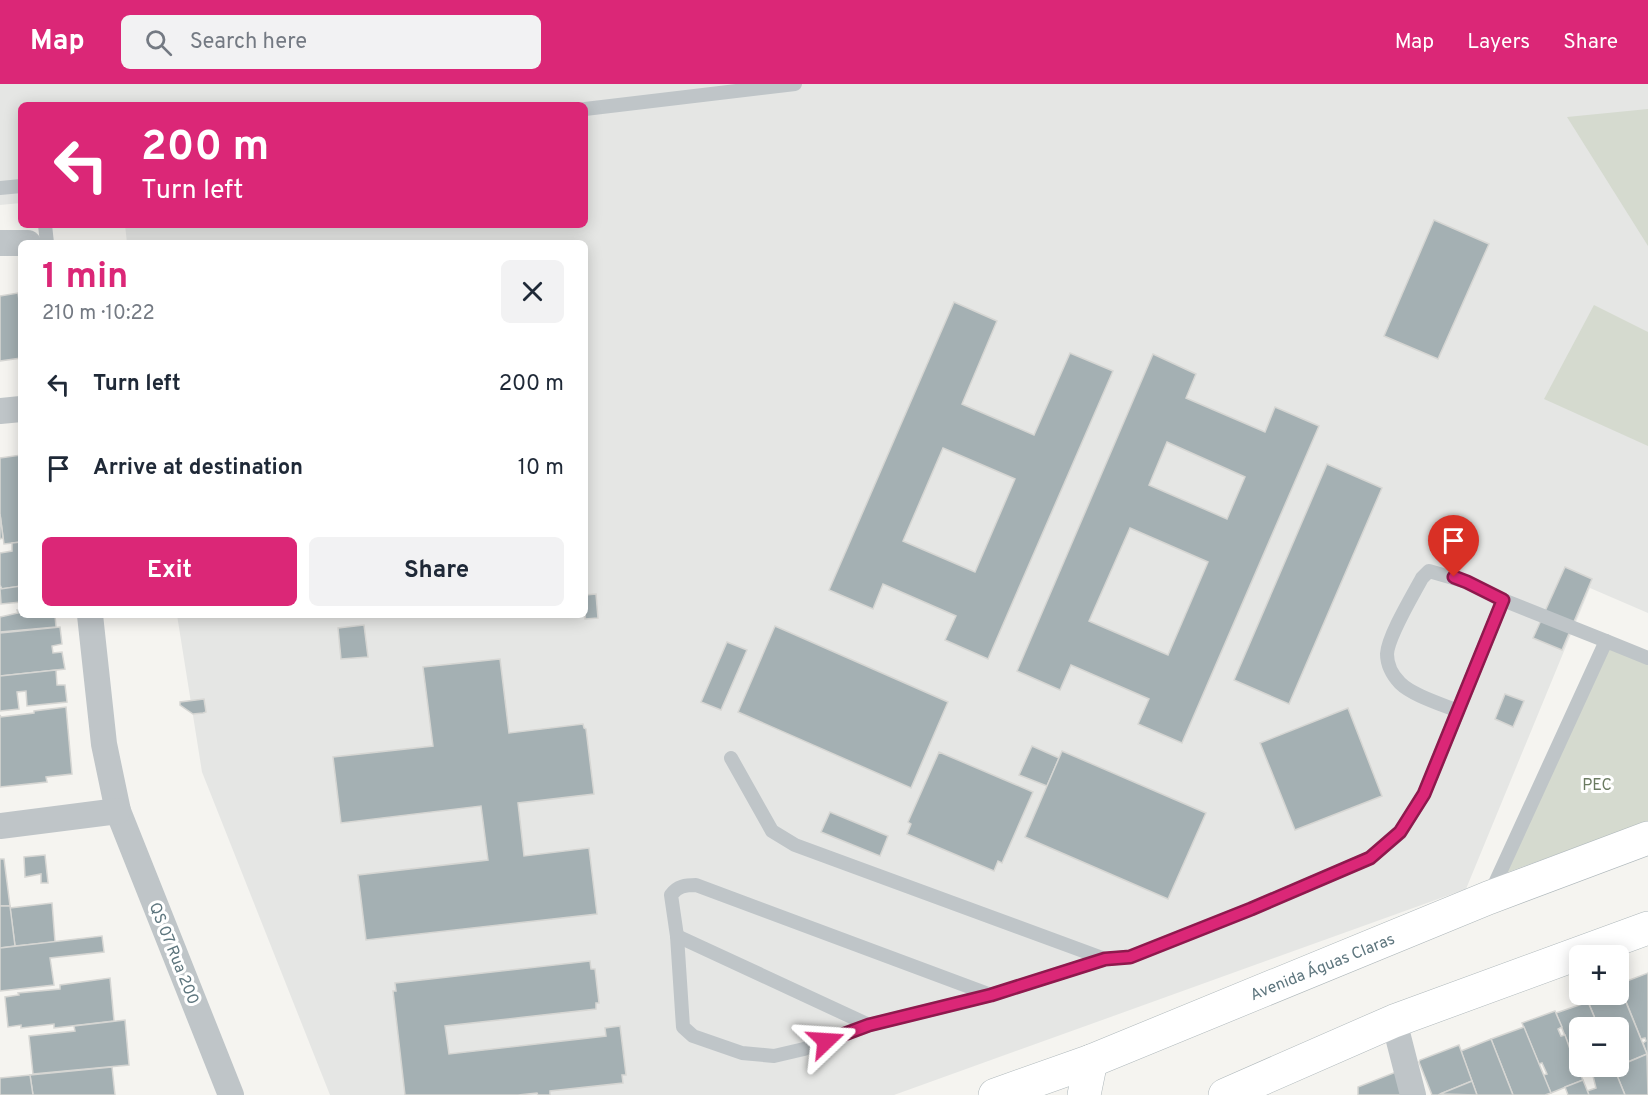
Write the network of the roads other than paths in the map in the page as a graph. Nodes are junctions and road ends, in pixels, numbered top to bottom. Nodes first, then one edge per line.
1 (795, 84) edge
2 (588, 109) edge
3 (18, 186) edge
4 (0, 188) edge
5 (0, 243) edge
6 (18, 243) edge
7 (18, 409) edge
8 (0, 411) edge
9 (1503, 600) junction
10 (90, 618) edge
11 (1606, 640) junction
12 (1648, 658) edge
13 (1458, 711) junction
14 (731, 758) dead end
15 (118, 811) junction
16 (0, 826) edge
17 (1648, 838) edge
18 (1488, 898) junction
19 (1648, 928) edge
20 (677, 936) junction
21 (1105, 959) junction
22 (991, 995) junction
23 (1394, 1021) junction
24 (869, 1025) junction
25 (1091, 1061) junction
26 (1236, 1092) edge
27 (231, 1095) edge
28 (995, 1095) edge
29 (1084, 1095) edge
30 (1413, 1095) edge

1 - 2 lane
3 - 4 lane
5 - 6 street
7 - 8 street
9 - 11 lane
9 - 13 lane
9 - 13 lane
10 - 15 street, QS 07 Rua 200
11 - 12 lane
11 - 18 lane
13 - 21 lane
14 - 21 lane
15 - 16 street
15 - 27 street, QS 07 Rua 200
17 - 18 main road, Avenida Águas Claras
18 - 25 main road, Avenida Águas Claras
19 - 23 main road
20 - 22 lane
20 - 24 lane
20 - 24 lane
21 - 22 lane
22 - 24 lane
23 - 26 main road
23 - 30 street
25 - 28 main road, Avenida Águas Claras
25 - 29 main road

